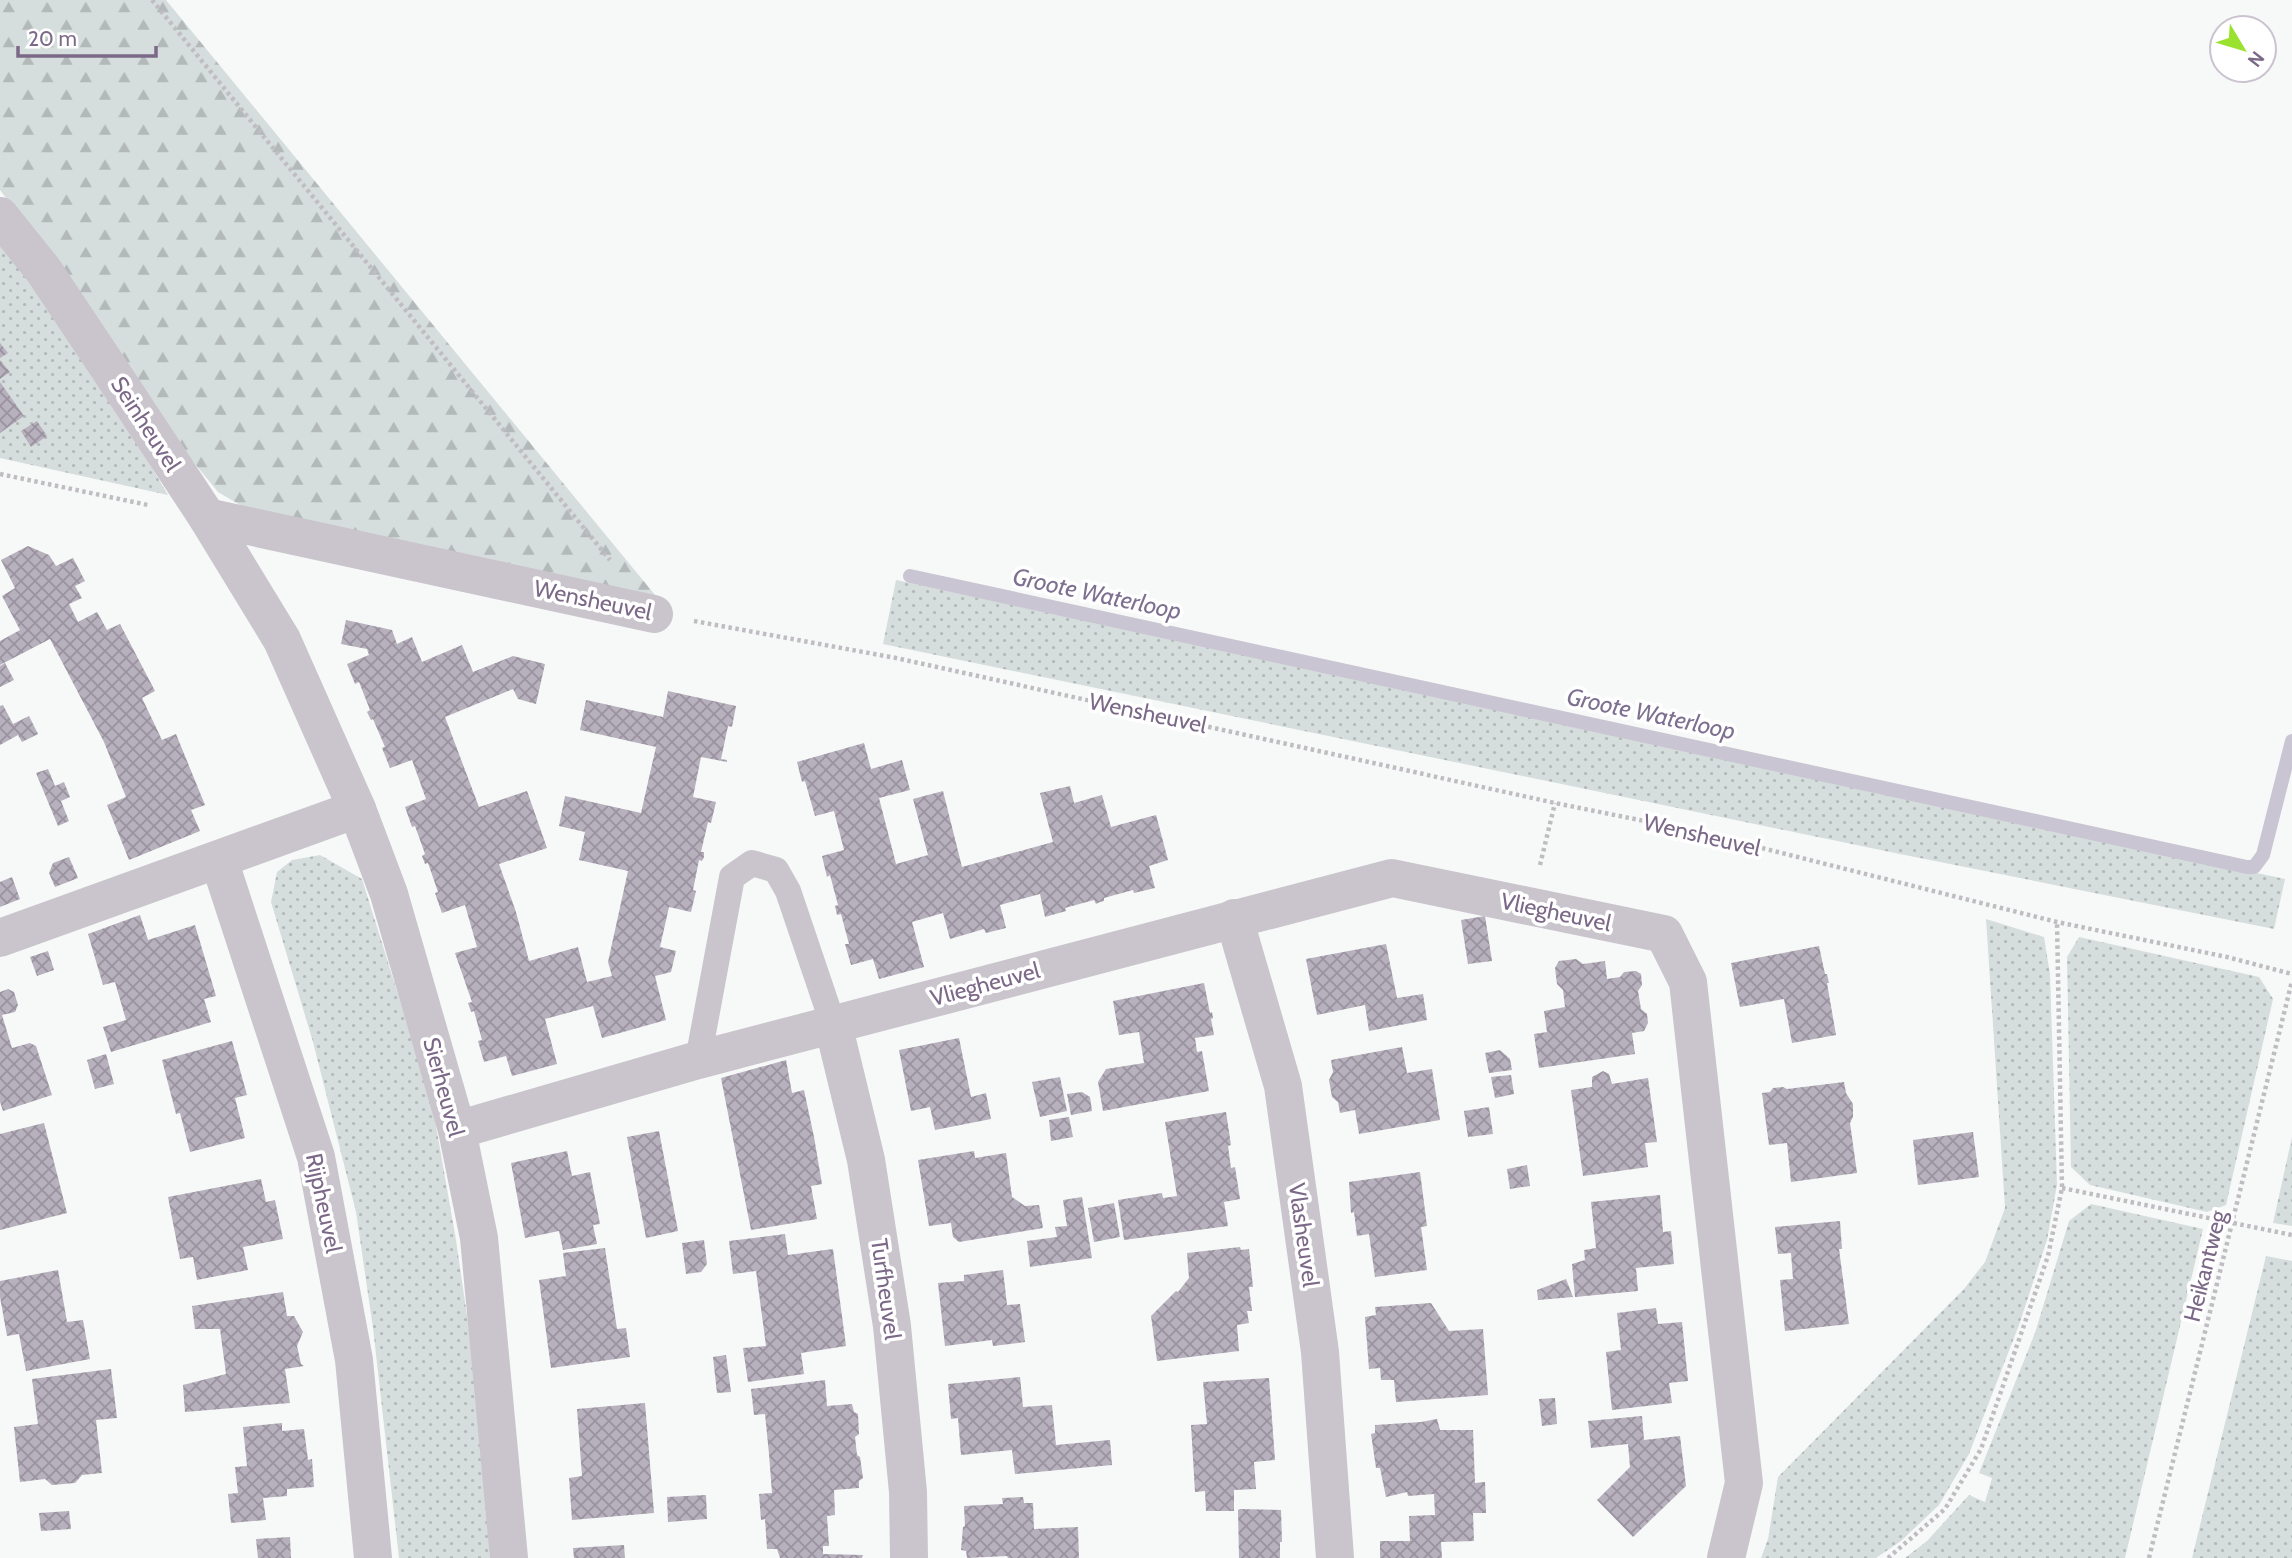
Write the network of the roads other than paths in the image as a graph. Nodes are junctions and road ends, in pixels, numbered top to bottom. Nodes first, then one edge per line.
1 (0, 216) edge
2 (207, 517) junction
3 (654, 614) road end
4 (282, 640) joint
5 (357, 809) junction
6 (219, 860) junction
7 (1234, 918) junction
8 (0, 938) edge
9 (833, 1024) junction
10 (698, 1060) junction
11 (457, 1129) junction
12 (373, 1558) edge
13 (509, 1558) edge
14 (909, 1558) edge
15 (1335, 1558) edge
16 (1726, 1558) edge

1 - 2 street, Seinheuvel
2 - 3 street, Wensheuvel
2 - 4 street, Seinheuvel
4 - 5 street, Sierheuvel
5 - 6 street
5 - 11 street, Sierheuvel
6 - 8 street
6 - 12 street, Rijpheuvel
7 - 9 street, Vliegheuvel
7 - 15 street, Vlasheuvel
7 - 16 street, Vliegheuvel
9 - 10 street, Vliegheuvel
9 - 10 lane
9 - 14 street, Turfheuvel
10 - 11 street, Vliegheuvel
11 - 13 street, Sierheuvel

